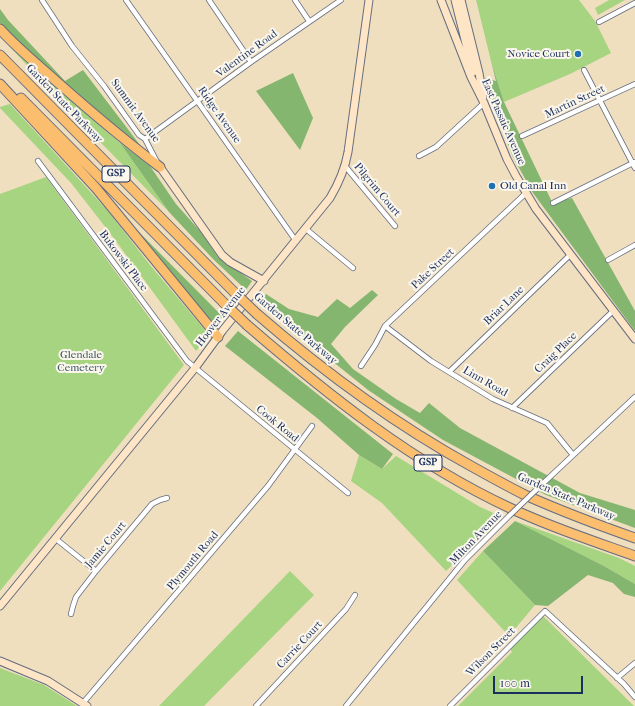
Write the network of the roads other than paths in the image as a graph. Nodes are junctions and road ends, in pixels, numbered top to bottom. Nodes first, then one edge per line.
1 (42, 0) edge
2 (126, 0) edge
3 (209, 0) edge
4 (295, 0) edge
5 (341, 0) edge
6 (369, 0) edge
7 (441, 0) edge
8 (455, 0) edge
9 (461, 0) edge
10 (633, 2) edge
11 (309, 21) junction
12 (599, 22) dead end
13 (0, 29) edge
14 (0, 55) edge
15 (251, 62) junction
16 (584, 70) dead end
17 (0, 80) edge
18 (0, 84) edge
19 (635, 84) edge
20 (198, 101) junction
21 (600, 101) junction
22 (484, 103) junction
23 (522, 136) dead end
24 (145, 139) junction
25 (419, 156) dead end
26 (38, 162) dead end
27 (634, 165) edge
28 (345, 166) junction
29 (160, 167) junction
30 (526, 193) junction
31 (553, 203) dead end
32 (395, 226) dead end
33 (306, 229) junction
34 (296, 241) junction
35 (635, 244) edge
36 (571, 254) junction
37 (608, 260) dead end
38 (353, 268) dead end
39 (264, 281) junction
40 (613, 311) junction
41 (385, 326) junction
42 (218, 337) junction
43 (635, 339) edge
44 (361, 366) dead end
45 (195, 368) junction
46 (449, 372) junction
47 (635, 397) edge
48 (512, 408) junction
49 (312, 426) dead end
50 (295, 450) junction
51 (573, 455) junction
52 (348, 493) dead end
53 (167, 498) dead end
54 (635, 538) edge
55 (56, 539) junction
56 (635, 556) edge
57 (96, 571) junction
58 (355, 595) dead end
59 (0, 606) edge
60 (72, 614) dead end
61 (0, 661) edge
62 (635, 663) edge
63 (617, 678) junction
64 (635, 697) edge
65 (85, 705) edge
66 (256, 706) edge
67 (346, 706) edge
68 (450, 706) edge

1 - 24 street, Summit Avenue
2 - 20 street, Ridge Avenue
3 - 15 street
4 - 11 street
5 - 11 street, Valentine Road
6 - 28 street, Hoover Avenue
7 - 22 street, East Passaic Avenue
8 - 22 street
9 - 22 street
10 - 12 street
11 - 15 street, Valentine Road
13 - 29 highway
14 - 54 highway, Garden State Parkway / GSP, bridge
15 - 20 street, Valentine Road
16 - 21 street
17 - 56 highway, GSP, bridge
18 - 42 highway
19 - 21 street, Martin Street
20 - 24 street, Valentine Road
20 - 34 street, Ridge Avenue
21 - 23 street, Martin Street
21 - 27 street
22 - 25 street
22 - 30 street, East Passaic Avenue
24 - 29 street, Summit Avenue
26 - 45 street, Bukowski Place
27 - 31 street
28 - 32 street, Pilgrim Court
28 - 33 street, Hoover Avenue
29 - 39 street, Summit Avenue
30 - 36 street, East Passaic Avenue
30 - 41 street, Pake Street
33 - 34 street, Hoover Avenue
33 - 38 street
34 - 39 street, Hoover Avenue
35 - 37 street
36 - 40 street, East Passaic Avenue
36 - 46 street, Briar Lane
39 - 42 street, Hoover Avenue
40 - 43 street, East Passaic Avenue
40 - 48 street, Craig Place
41 - 44 street, Pake Street
41 - 46 street, Linn Road
42 - 45 street, Hoover Avenue
45 - 50 street, Cook Road
45 - 55 street, Hoover Avenue
46 - 48 street, Linn Road
47 - 51 street, Milton Avenue
48 - 51 street, Linn Road
49 - 50 street, Plymouth Road
50 - 52 street, Cook Road
50 - 65 street, Plymouth Road
51 - 67 street, Milton Avenue, bridge
53 - 57 street, Jamie Court
55 - 57 street
55 - 59 street, Hoover Avenue
57 - 60 street, Jamie Court
58 - 66 street, Carrie Court
61 - 65 street
62 - 63 street
63 - 64 street
63 - 68 street, Wilson Street

